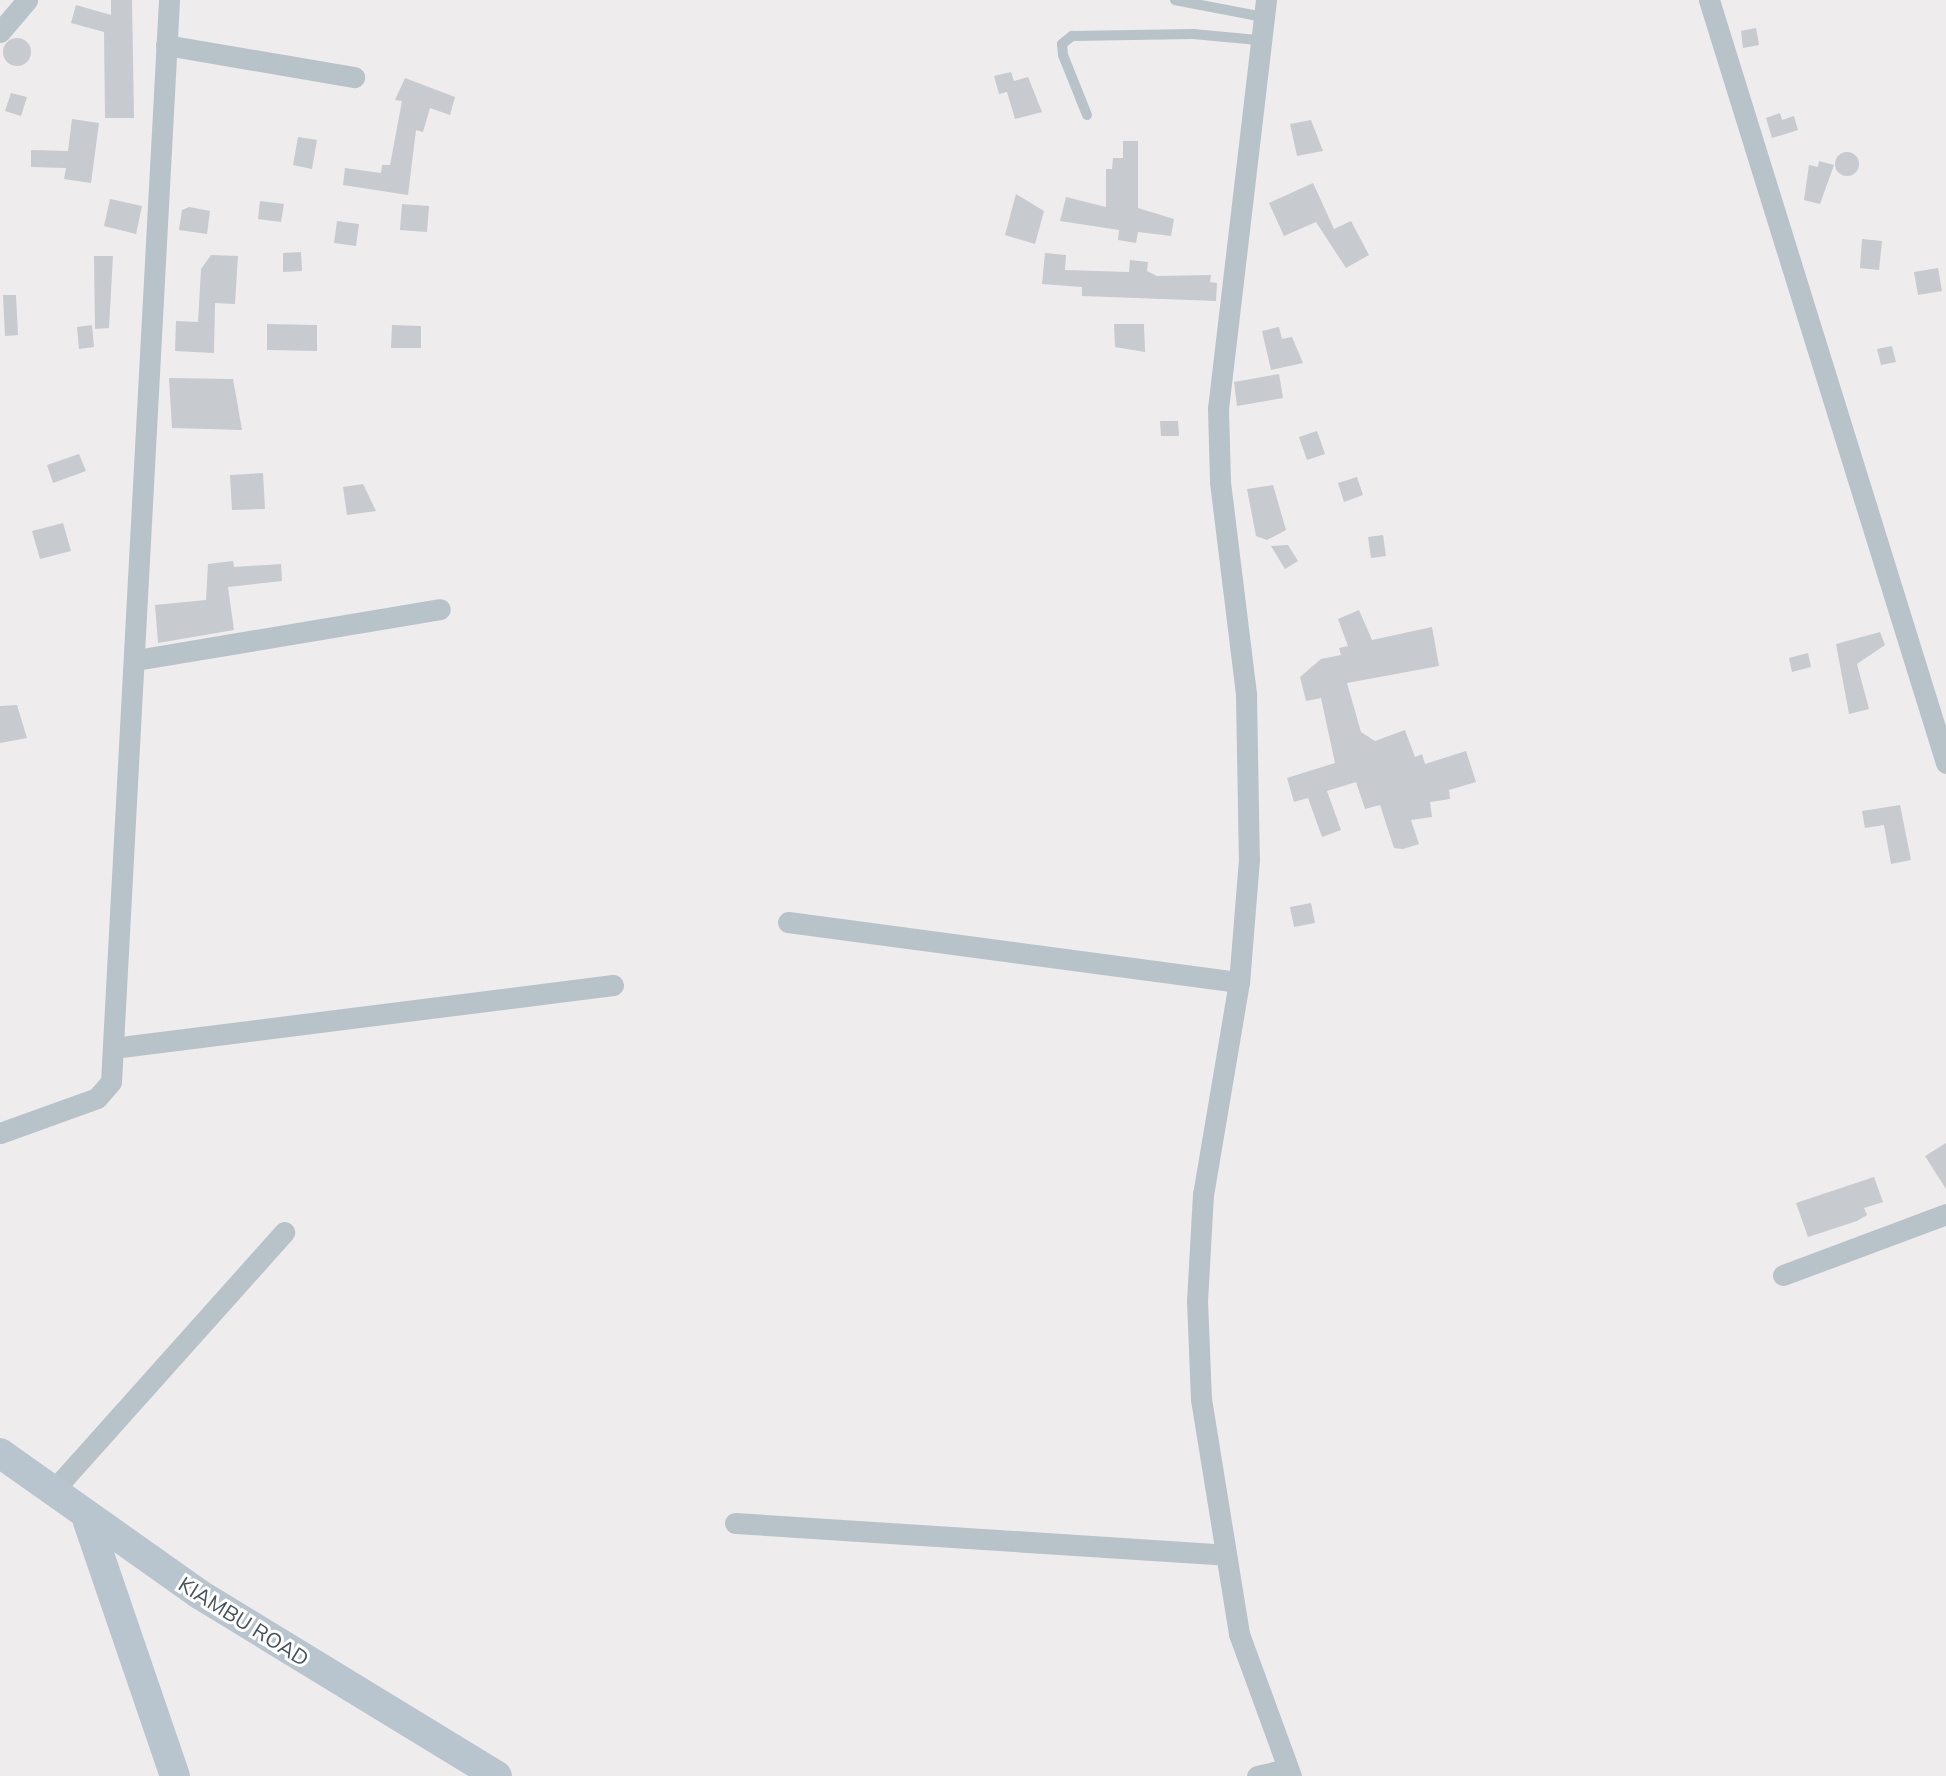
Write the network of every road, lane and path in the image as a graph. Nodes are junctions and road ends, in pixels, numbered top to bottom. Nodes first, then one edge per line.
1 (27, 0) edge
2 (169, 0) edge
3 (1175, 0) edge
4 (1709, 0) edge
5 (1265, 9) edge
6 (0, 32) edge
7 (1258, 40) junction
8 (166, 45) junction
9 (355, 77) dead end
10 (1087, 115) dead end
11 (440, 609) dead end
12 (136, 660) junction
13 (1946, 764) edge
14 (788, 922) dead end
15 (1239, 982) junction
16 (613, 985) dead end
17 (113, 1048) junction
18 (0, 1133) edge
19 (1946, 1214) edge
20 (284, 1232) dead end
21 (1783, 1275) dead end
22 (0, 1453) edge
23 (51, 1493) junction
24 (88, 1522) junction
25 (735, 1523) dead end
26 (1226, 1555) junction
27 (1289, 1773) edge
28 (175, 1776) edge
29 (497, 1776) edge
30 (1257, 1776) edge

1 - 6 street
2 - 8 street
3 - 5 lane
4 - 13 street
5 - 7 street
7 - 10 lane
7 - 15 street
8 - 9 street
8 - 12 street
11 - 12 street
12 - 17 street
14 - 15 street
15 - 26 street
16 - 17 street
17 - 18 street
19 - 21 street
20 - 23 street
22 - 23 street, KIAMBU ROAD
23 - 24 street, KIAMBU ROAD
24 - 28 street
24 - 29 street, KIAMBU ROAD
25 - 26 street
26 - 27 street
27 - 30 street

